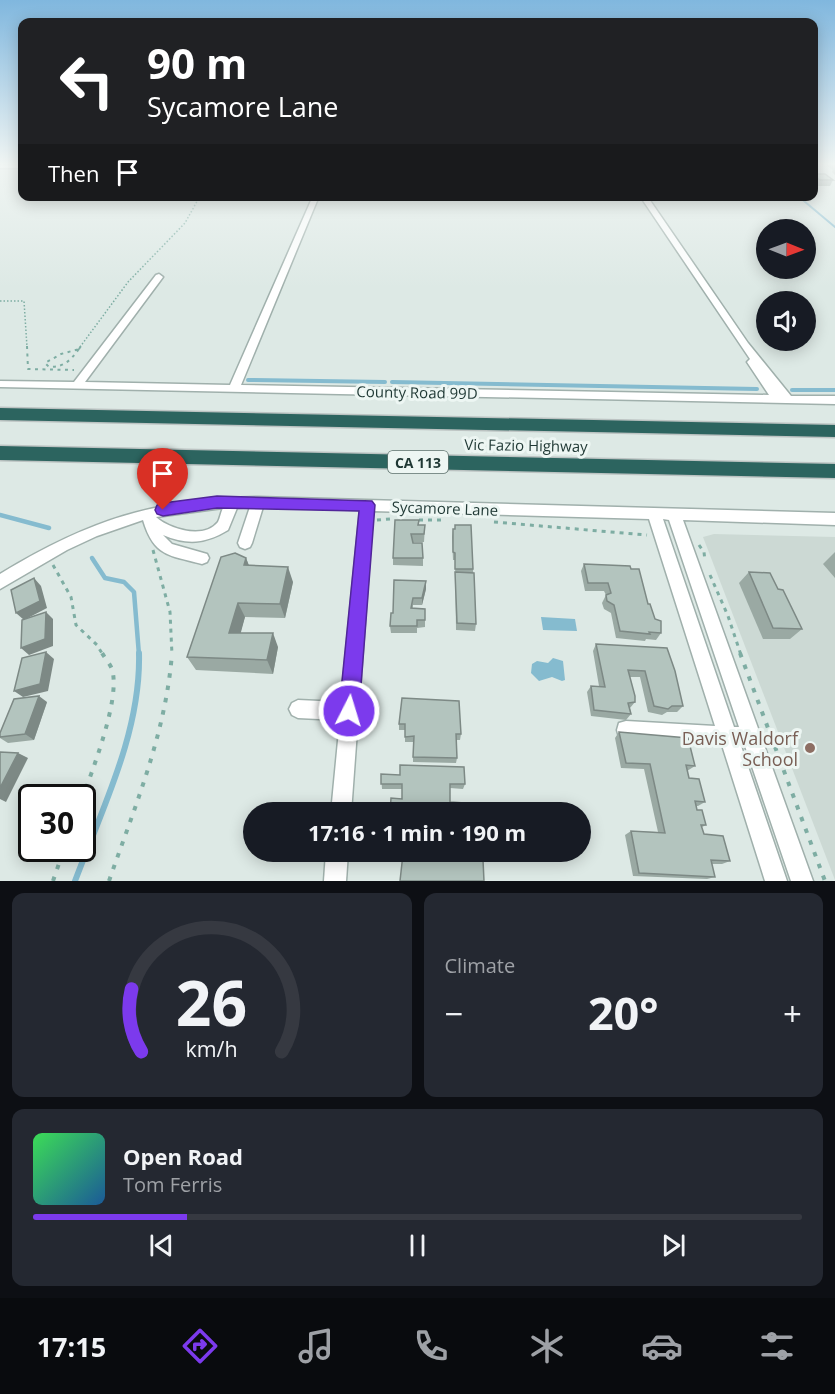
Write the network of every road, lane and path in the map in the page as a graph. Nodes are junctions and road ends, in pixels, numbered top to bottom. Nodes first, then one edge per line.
1 (194, 206) edge
2 (312, 206) edge
3 (650, 206) edge
4 (159, 277) dead end
5 (0, 301) edge
6 (80, 349) junction
7 (88, 371) junction
8 (0, 384) edge
9 (77, 386) junction
10 (234, 389) junction
11 (783, 399) junction
12 (835, 400) edge
13 (0, 414) edge
14 (835, 431) edge
15 (0, 453) edge
16 (835, 471) edge
17 (232, 502) junction
18 (258, 502) junction
19 (366, 513) junction
20 (655, 515) junction
21 (674, 515) junction
22 (392, 519) dead end
23 (412, 519) edge
24 (835, 519) edge
25 (445, 520) dead end
26 (490, 521) dead end
27 (152, 524) junction
28 (652, 537) dead end
29 (691, 540) dead end
30 (244, 543) dead end
31 (50, 551) junction
32 (202, 558) dead end
33 (706, 564) dead end
34 (710, 574) dead end
35 (0, 582) edge
36 (298, 709) dead end
37 (349, 711) junction
38 (626, 730) edge
39 (729, 736) junction
40 (752, 737) junction
41 (87, 784) edge
42 (341, 802) edge
43 (59, 862) edge
44 (336, 862) edge
45 (52, 881) edge
46 (109, 881) edge
47 (335, 881) edge
48 (776, 881) edge
49 (802, 881) edge
50 (825, 881) edge

1 - 6 path
2 - 10 street
3 - 11 street
4 - 7 street
5 - 7 path
6 - 6 path
7 - 9 street
8 - 9 street, County Road 99D
9 - 10 street, County Road 99D
10 - 11 street, County Road 99D
11 - 12 street, County Road 99D
13 - 14 highway, Vic Fazio Highway
15 - 16 highway, Vic Fazio Highway / CA 113
17 - 18 street, Sycamore Lane
17 - 27 street, Sycamore Lane
17 - 27 street
18 - 19 street, Sycamore Lane
18 - 30 street
19 - 20 street, Sycamore Lane
19 - 22 path
19 - 37 street
20 - 21 street, Sycamore Lane
20 - 39 street
21 - 24 street, Sycamore Lane
21 - 40 street
23 - 25 path
26 - 28 path
27 - 31 street, Sycamore Lane
27 - 32 street
27 - 46 path
29 - 33 path
31 - 35 street, Sycamore Lane
31 - 41 path
34 - 50 path
36 - 37 street
37 - 42 street
38 - 39 street
39 - 40 street
39 - 48 street
40 - 49 street
43 - 45 path
44 - 47 street

